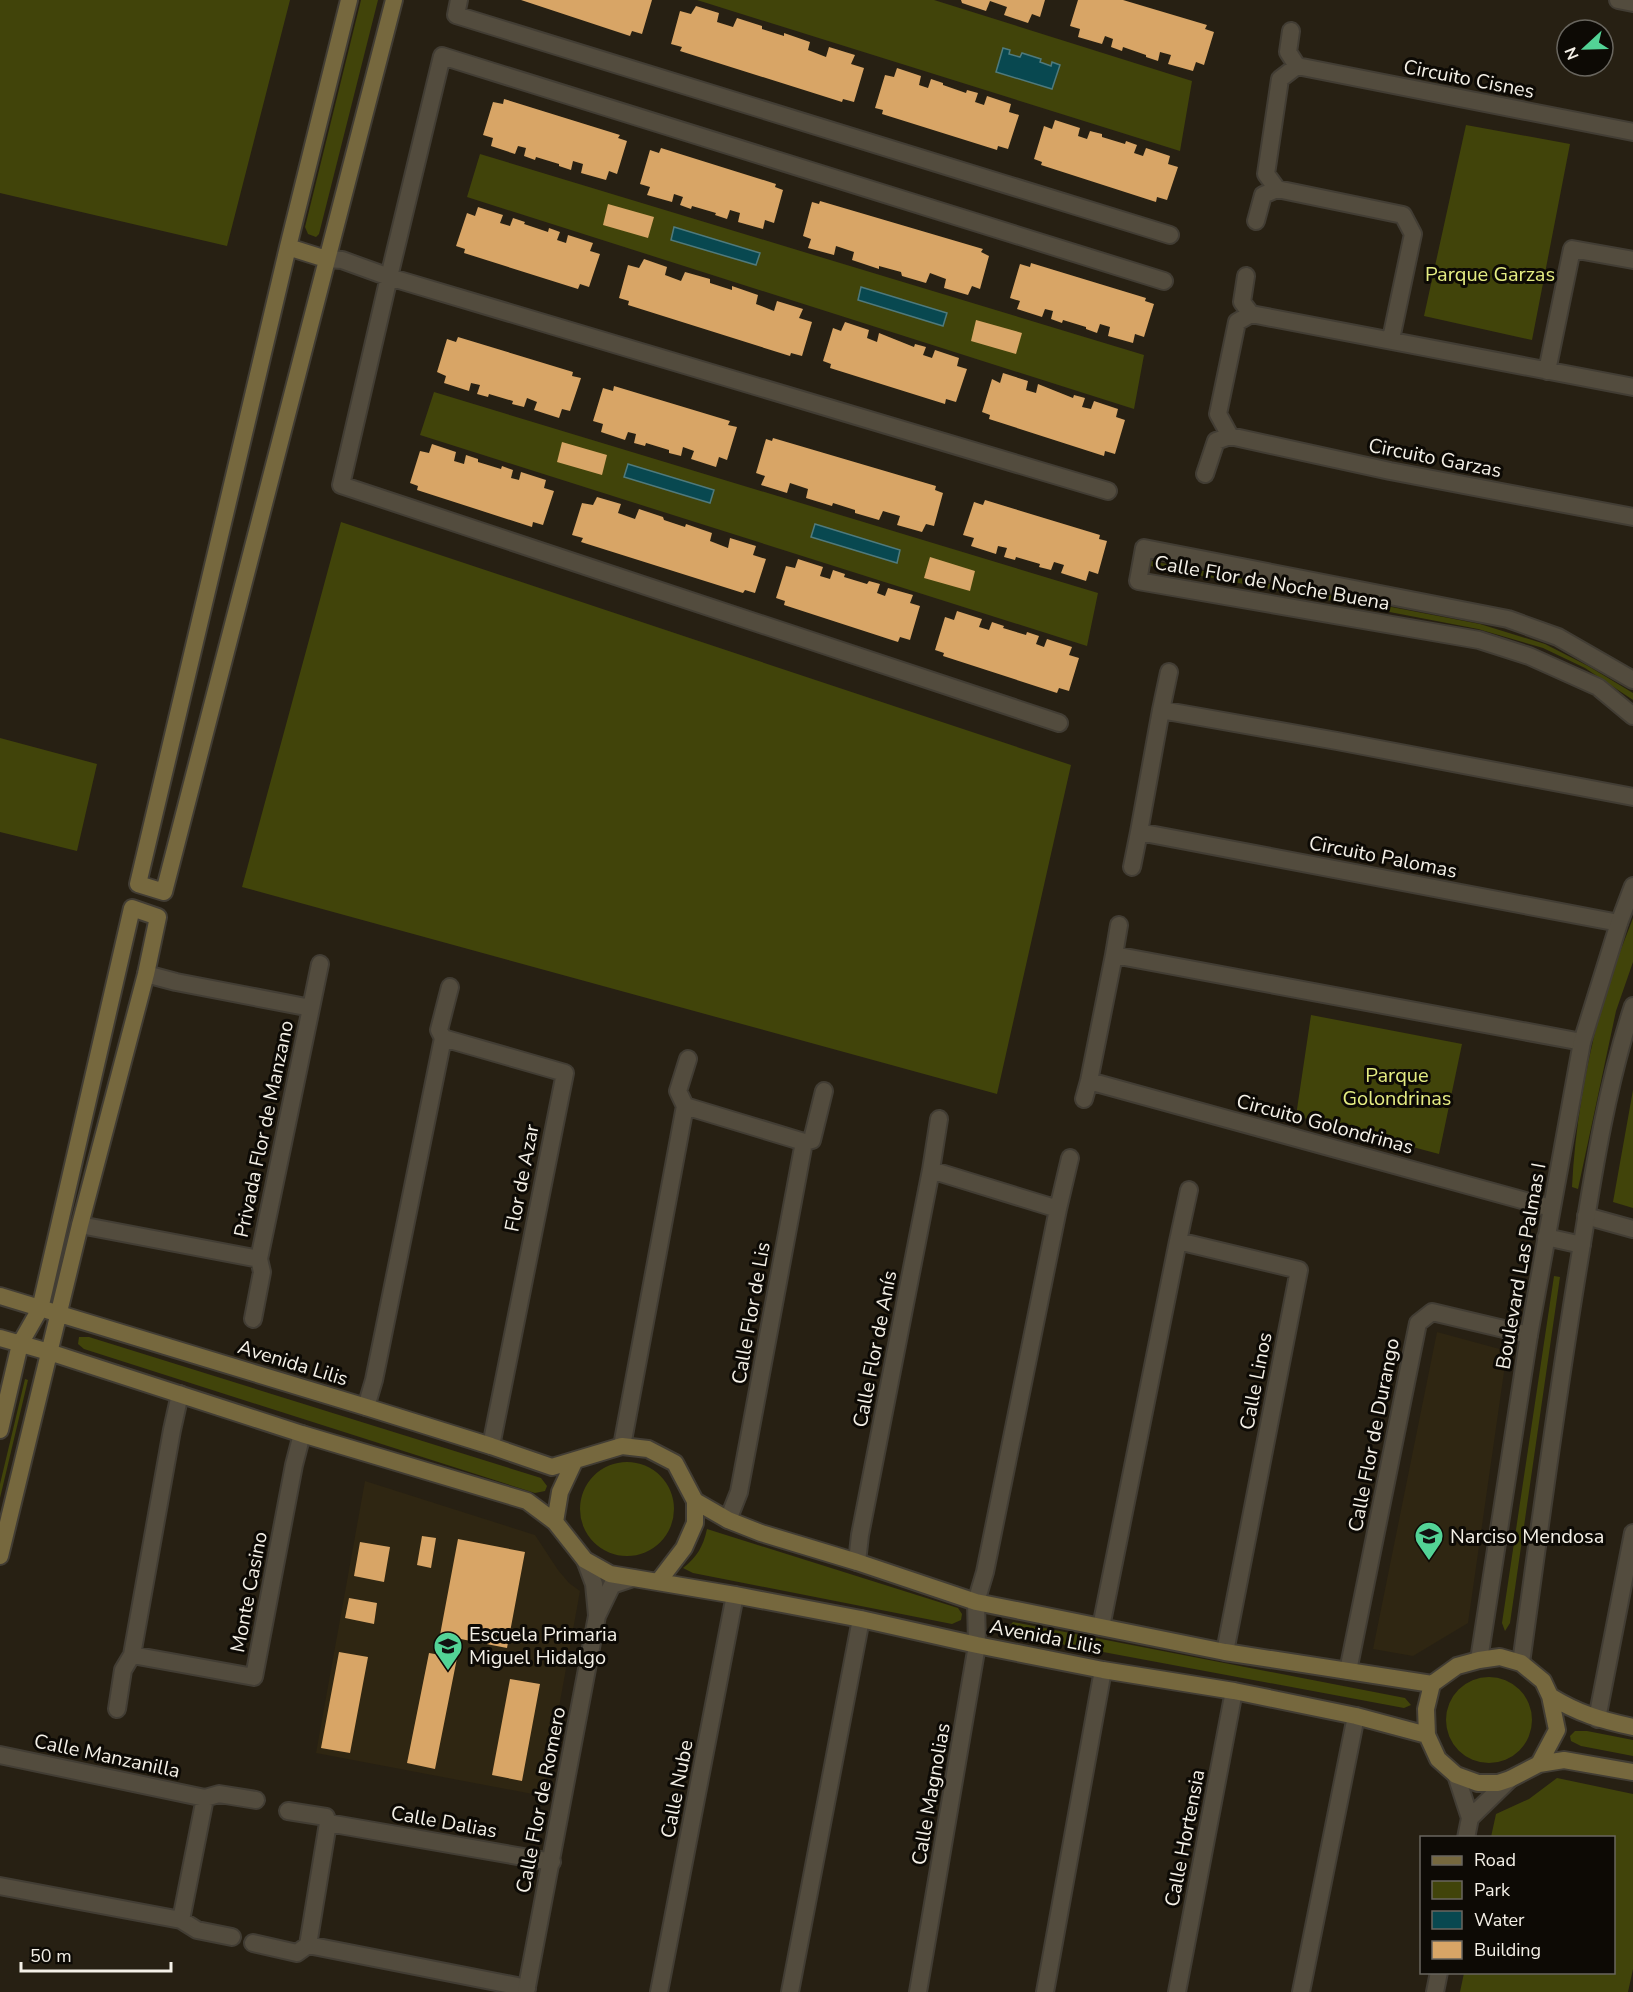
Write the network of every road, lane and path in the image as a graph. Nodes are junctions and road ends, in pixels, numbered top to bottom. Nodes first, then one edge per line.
1 (349, 0) edge
2 (394, 0) edge
3 (459, 0) edge
4 (1618, 0) edge
5 (1633, 3) edge
6 (1291, 31) dead end
7 (1297, 66) junction
8 (1633, 132) edge
9 (1278, 189) junction
10 (1256, 221) dead end
11 (1170, 235) dead end
12 (288, 247) junction
13 (326, 259) junction
14 (1633, 260) edge
15 (1246, 276) dead end
16 (389, 277) junction
17 (1164, 281) dead end
18 (1251, 314) junction
19 (1391, 339) junction
20 (1547, 371) junction
21 (1633, 387) edge
22 (1230, 436) junction
23 (1205, 474) dead end
24 (1108, 491) dead end
25 (1633, 517) edge
26 (1169, 672) dead end
27 (1633, 680) edge
28 (1161, 710) junction
29 (1633, 716) edge
30 (1059, 723) dead end
31 (1633, 797) edge
32 (1140, 832) junction
33 (1132, 867) dead end
34 (1633, 886) edge
35 (1618, 923) junction
36 (1119, 925) dead end
37 (1114, 955) junction
38 (320, 964) dead end
39 (146, 974) junction
40 (450, 987) dead end
41 (1633, 1006) edge
42 (311, 1008) junction
43 (1630, 1026) edge
44 (443, 1038) junction
45 (1582, 1042) junction
46 (688, 1059) dead end
47 (1089, 1081) junction
48 (824, 1091) dead end
49 (1084, 1099) dead end
50 (685, 1106) junction
51 (939, 1119) dead end
52 (804, 1142) junction
53 (1070, 1158) dead end
54 (931, 1170) junction
55 (1189, 1190) dead end
56 (1551, 1208) junction
57 (1058, 1209) junction
58 (1586, 1216) junction
59 (80, 1226) junction
60 (1633, 1229) edge
61 (1546, 1237) junction
62 (1178, 1241) junction
63 (1582, 1245) junction
64 (259, 1259) junction
65 (0, 1296) edge
66 (40, 1309) junction
67 (59, 1315) junction
68 (253, 1319) dead end
69 (1529, 1335) junction
70 (0, 1338) edge
71 (20, 1344) junction
72 (49, 1352) junction
73 (180, 1394) junction
74 (366, 1407) junction
75 (0, 1430) edge
76 (302, 1434) junction
77 (491, 1446) junction
78 (622, 1446) junction
79 (574, 1462) junction
80 (695, 1501) junction
81 (728, 1520) junction
82 (555, 1522) junction
83 (1633, 1533) edge
84 (0, 1556) edge
85 (585, 1560) junction
86 (857, 1562) junction
87 (633, 1578) junction
88 (658, 1582) junction
89 (735, 1595) junction
90 (976, 1602) junction
91 (597, 1616) junction
92 (861, 1619) junction
93 (1101, 1627) junction
94 (977, 1646) junction
95 (1225, 1652) junction
96 (132, 1655) junction
97 (1479, 1660) junction
98 (1521, 1663) junction
99 (1103, 1670) junction
100 (1348, 1671) junction
101 (1432, 1684) junction
102 (1234, 1691) junction
103 (1550, 1696) junction
104 (117, 1709) dead end
105 (1356, 1716) junction
106 (1597, 1719) junction
107 (1633, 1726) edge
108 (1427, 1735) junction
109 (0, 1755) edge
110 (1539, 1764) junction
111 (1633, 1772) edge
112 (1456, 1775) junction
113 (1510, 1779) junction
114 (205, 1798) junction
115 (256, 1800) dead end
116 (288, 1811) dead end
117 (1470, 1818) junction
118 (328, 1823) junction
119 (1466, 1836) edge
120 (552, 1862) junction
121 (0, 1886) edge
122 (181, 1920) junction
123 (232, 1937) dead end
124 (253, 1944) dead end
125 (308, 1945) junction
126 (1439, 1974) edge
127 (526, 1990) edge
128 (659, 1992) edge
129 (790, 1992) edge
130 (918, 1992) edge
131 (1045, 1992) edge
132 (1177, 1992) edge
133 (1301, 1992) edge
134 (1436, 1992) edge

1 - 12 main road
2 - 13 main road
3 - 11 street
4 - 5 street
6 - 7 street
7 - 8 street, Circuito Cisnes
7 - 9 street
9 - 10 street
9 - 19 street
12 - 13 main road
12 - 13 main road
13 - 16 street
14 - 20 street
15 - 18 street
16 - 17 street
16 - 24 street
16 - 30 street
18 - 19 street
18 - 22 street
19 - 20 street
20 - 21 street
22 - 23 street
22 - 25 street, Circuito Garzas
26 - 28 street
27 - 29 street, Calle Flor de Noche Buena
28 - 31 street
28 - 32 street
32 - 33 street
32 - 35 street, Circuito Palomas
34 - 35 street, Boulevard Las Palmas I
35 - 45 street, Boulevard Las Palmas I
36 - 37 street
37 - 45 street
37 - 47 street
38 - 42 street, Privada Flor de Manzano
39 - 42 street, Privada Flor de Manzano
39 - 59 main road
39 - 66 main road
40 - 44 street
41 - 43 street
42 - 64 street, Privada Flor de Manzano
43 - 58 street
44 - 74 street
44 - 77 street, Flor de Azar
45 - 56 street, Boulevard Las Palmas I
46 - 50 street
47 - 49 street
47 - 56 street, Circuito Golondrinas
48 - 52 street, Calle Flor de Lis
50 - 52 street
50 - 78 street
51 - 54 street, Calle Flor de Anís
52 - 81 street, Calle Flor de Lis
53 - 57 street
54 - 57 street
54 - 86 street, Calle Flor de Anís
55 - 62 street
56 - 61 street, Boulevard Las Palmas I
57 - 90 street, Calle Magnolias
58 - 60 street
58 - 63 street
59 - 64 street, Privada Flor de Manzano
59 - 67 main road
61 - 63 street
61 - 69 street, Boulevard Las Palmas I
62 - 93 street
62 - 95 street, Calle Linos
63 - 98 street
64 - 68 street, Privada Flor de Manzano
65 - 66 main road, Avenida Lilis
66 - 67 main road, Avenida Lilis
66 - 71 main road
67 - 72 main road
67 - 74 main road, Avenida Lilis
69 - 97 street, Boulevard Las Palmas I
69 - 100 street, Calle Flor de Durango
70 - 71 main road
71 - 72 main road
71 - 75 main road
72 - 73 main road
72 - 84 main road
73 - 76 main road
73 - 96 street
74 - 77 main road, Avenida Lilis
76 - 82 main road
76 - 96 street, Monte Casino
77 - 79 main road, Avenida Lilis
78 - 79 main road
78 - 80 main road
79 - 82 main road
80 - 81 main road, Avenida Lilis
80 - 88 main road
81 - 86 main road, Avenida Lilis
82 - 85 main road
83 - 106 street
85 - 87 main road
85 - 91 street, Calle Flor de Romero
86 - 90 main road, Avenida Lilis
87 - 88 main road
87 - 91 street, Calle Flor de Romero
88 - 89 main road, Avenida Lilis
89 - 92 main road, Avenida Lilis
89 - 128 street, Calle Nube
90 - 93 main road, Avenida Lilis
90 - 94 street, Calle Magnolias
91 - 120 street, Calle Flor de Romero
92 - 94 main road, Avenida Lilis
92 - 129 street
93 - 95 main road, Avenida Lilis
94 - 99 main road, Avenida Lilis
94 - 130 street, Calle Magnolias
95 - 100 main road, Avenida Lilis
96 - 104 street
97 - 98 main road
97 - 101 main road
98 - 103 main road
99 - 102 main road, Avenida Lilis
99 - 131 street
100 - 101 main road, Avenida Lilis
101 - 108 main road
102 - 105 main road, Avenida Lilis
102 - 132 street, Calle Hortensia
103 - 106 main road
103 - 110 main road
105 - 108 main road, Avenida Lilis
105 - 133 street
106 - 107 main road
108 - 112 main road
109 - 114 street, Calle Manzanilla
110 - 111 main road
110 - 113 main road
112 - 113 main road
112 - 117 street
113 - 117 street
114 - 115 street, Calle Manzanilla
114 - 122 street
116 - 118 street, Calle Dalias
117 - 119 street
118 - 120 street, Calle Dalias
118 - 125 street
120 - 127 street, Calle Flor de Romero
121 - 122 street
122 - 123 street
124 - 125 street
125 - 127 street
126 - 134 street

